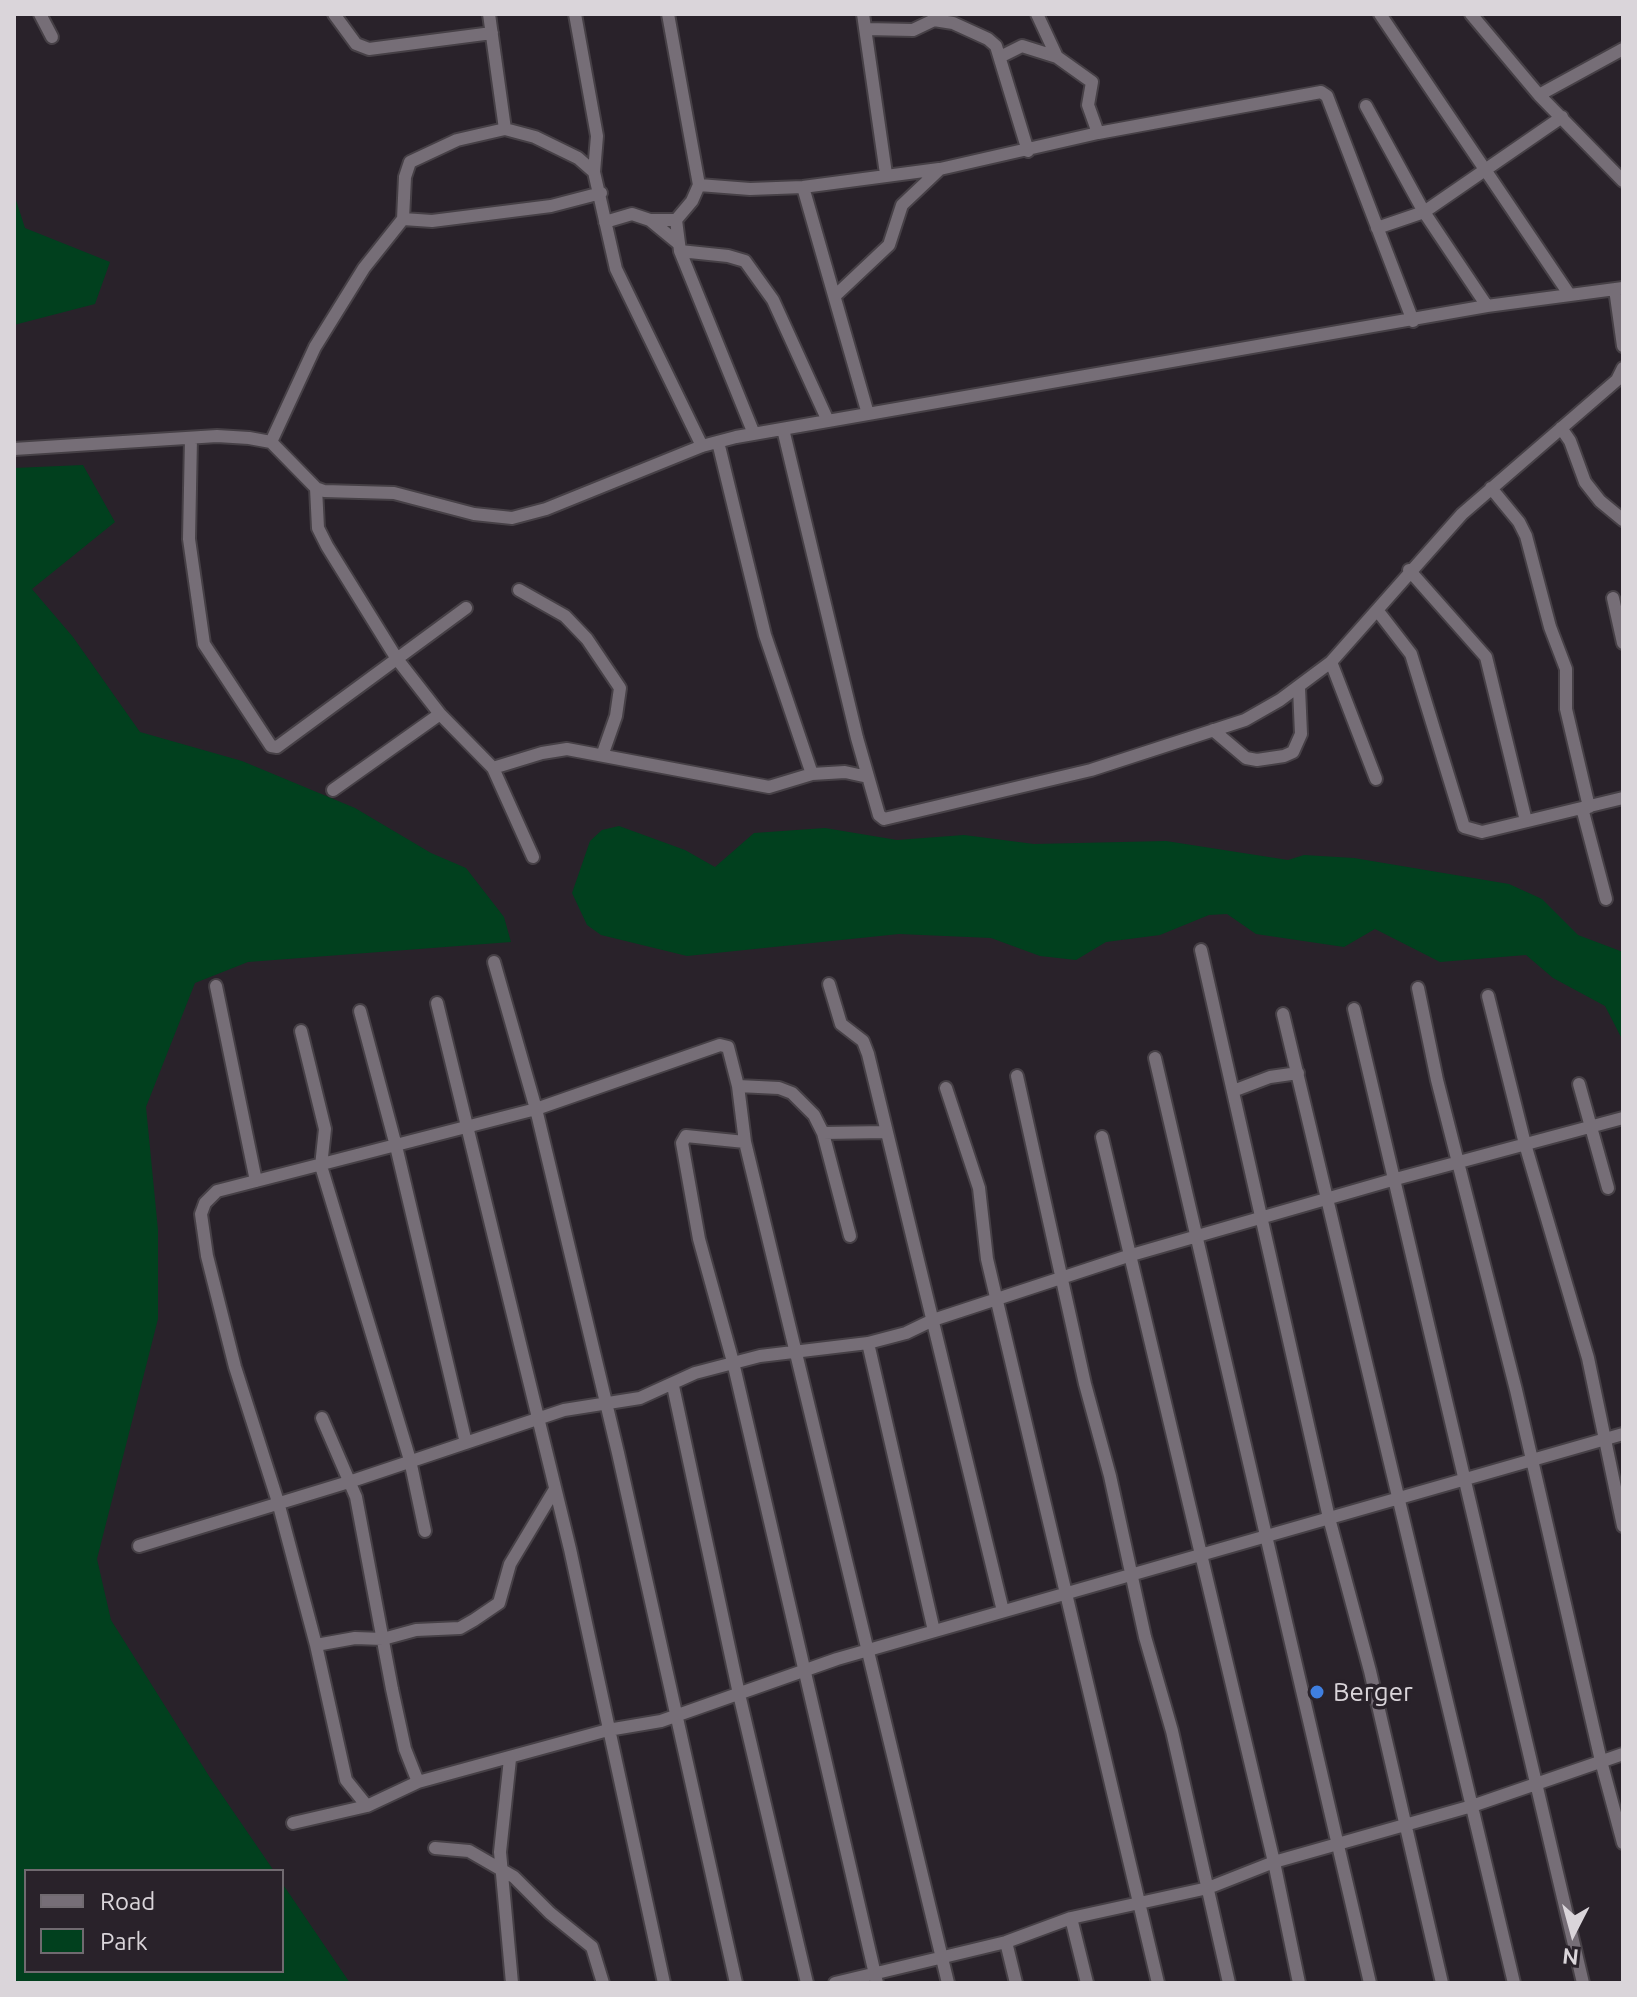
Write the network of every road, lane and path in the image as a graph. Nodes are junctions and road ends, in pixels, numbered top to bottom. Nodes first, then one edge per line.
1 (40, 14) edge
2 (334, 14) edge
3 (489, 14) edge
4 (575, 14) edge
5 (668, 14) edge
6 (863, 14) edge
7 (1037, 14) edge
8 (1380, 14) edge
9 (1471, 14) edge
10 (866, 29) junction
11 (492, 33) junction
12 (52, 37) dead end
13 (1623, 49) edge
14 (1000, 57) junction
15 (1057, 57) junction
16 (1539, 95) junction
17 (1366, 106) dead end
18 (1562, 117) junction
19 (505, 129) junction
20 (1098, 133) junction
21 (597, 150) junction
22 (1028, 151) junction
23 (578, 158) junction
24 (1484, 168) junction
25 (940, 169) junction
26 (594, 172) junction
27 (886, 174) junction
28 (1623, 181) edge
29 (699, 185) junction
30 (803, 187) junction
31 (601, 193) junction
32 (581, 198) junction
33 (1424, 212) junction
34 (603, 218) junction
35 (403, 219) junction
36 (650, 220) junction
37 (676, 220) junction
38 (1377, 228) junction
39 (679, 247) junction
40 (1619, 288) edge
41 (1569, 294) junction
42 (836, 295) junction
43 (1487, 306) junction
44 (1413, 321) junction
45 (1623, 346) edge
46 (1623, 368) edge
47 (868, 414) junction
48 (828, 421) junction
49 (1561, 428) junction
50 (783, 429) junction
51 (754, 434) junction
52 (191, 438) junction
53 (271, 442) junction
54 (718, 442) junction
55 (702, 446) junction
56 (14, 449) edge
57 (316, 488) junction
58 (1491, 488) junction
59 (1623, 520) edge
60 (1409, 570) junction
61 (519, 590) dead end
62 (1613, 598) dead end
63 (466, 608) dead end
64 (1377, 610) junction
65 (1623, 643) edge
66 (397, 659) junction
67 (1331, 662) junction
68 (1299, 688) junction
69 (440, 714) junction
70 (1213, 730) junction
71 (603, 753) junction
72 (493, 768) junction
73 (812, 774) junction
74 (868, 777) junction
75 (1376, 779) dead end
76 (333, 790) dead end
77 (1623, 798) edge
78 (1585, 808) junction
79 (1526, 821) junction
80 (533, 857) dead end
81 (1606, 899) dead end
82 (1201, 950) dead end
83 (494, 962) dead end
84 (829, 984) dead end
85 (216, 986) dead end
86 (1418, 988) dead end
87 (1488, 996) dead end
88 (437, 1003) dead end
89 (1354, 1009) dead end
90 (360, 1011) dead end
91 (1283, 1014) dead end
92 (301, 1031) dead end
93 (1155, 1058) dead end
94 (1298, 1073) junction
95 (1017, 1076) dead end
96 (1579, 1084) dead end
97 (738, 1086) junction
98 (946, 1088) dead end
99 (1233, 1091) junction
100 (536, 1109) junction
101 (1623, 1118) edge
102 (1592, 1127) junction
103 (467, 1128) junction
104 (886, 1132) junction
105 (823, 1133) junction
106 (1102, 1137) dead end
107 (745, 1142) junction
108 (1525, 1144) junction
109 (396, 1146) junction
110 (1458, 1162) junction
111 (321, 1166) junction
112 (1392, 1180) junction
113 (256, 1181) junction
114 (1608, 1188) dead end
115 (1329, 1198) junction
116 (1262, 1218) junction
117 (850, 1236) dead end
118 (1194, 1237) junction
119 (1128, 1256) junction
120 (1064, 1278) junction
121 (997, 1300) junction
122 (933, 1320) junction
123 (868, 1343) junction
124 (796, 1349) junction
125 (733, 1362) junction
126 (673, 1386) junction
127 (604, 1405) junction
128 (322, 1418) dead end
129 (536, 1420) junction
130 (1623, 1434) edge
131 (1606, 1440) junction
132 (466, 1443) junction
133 (410, 1460) junction
134 (1530, 1460) junction
135 (1465, 1479) junction
136 (352, 1481) junction
137 (555, 1489) junction
138 (1400, 1498) junction
139 (278, 1502) junction
140 (1329, 1518) junction
141 (1623, 1526) edge
142 (425, 1531) dead end
143 (1268, 1537) junction
144 (139, 1546) dead end
145 (1200, 1557) junction
146 (1133, 1576) junction
147 (1065, 1593) junction
148 (1003, 1611) junction
149 (934, 1631) junction
150 (383, 1639) junction
151 (316, 1645) junction
152 (869, 1650) junction
153 (802, 1669) junction
154 (739, 1694) junction
155 (676, 1714) junction
156 (608, 1730) junction
157 (1623, 1754) edge
158 (510, 1759) junction
159 (1601, 1761) junction
160 (418, 1782) junction
161 (1536, 1786) junction
162 (367, 1806) junction
163 (1472, 1806) junction
164 (293, 1823) dead end
165 (1406, 1824) junction
166 (1337, 1842) junction
167 (1623, 1843) edge
168 (435, 1848) dead end
169 (1274, 1862) junction
170 (501, 1871) junction
171 (1208, 1888) junction
172 (1140, 1902) junction
173 (1071, 1918) junction
174 (1006, 1942) junction
175 (942, 1959) junction
176 (876, 1978) edge
177 (512, 1983) edge
178 (603, 1983) edge
179 (664, 1983) edge
180 (736, 1983) edge
181 (807, 1983) edge
182 (835, 1983) edge
183 (948, 1983) edge
184 (1016, 1983) edge
185 (1087, 1983) edge
186 (1158, 1983) edge
187 (1229, 1983) edge
188 (1299, 1983) edge
189 (1370, 1983) edge
190 (1442, 1983) edge
191 (1514, 1983) edge
192 (1583, 1983) edge

1 - 12 street
2 - 11 street
3 - 11 street
4 - 21 street
5 - 29 street
6 - 10 street
7 - 15 street
8 - 24 street
9 - 16 street
10 - 14 street
10 - 27 street
11 - 19 street
13 - 16 street
14 - 15 street
14 - 22 street
15 - 20 street
16 - 18 street
17 - 33 street
18 - 24 street
18 - 28 street
19 - 23 street
19 - 35 street
20 - 22 street
20 - 38 street
21 - 23 street
21 - 26 street
22 - 25 street
23 - 26 street
24 - 33 street
24 - 41 street
25 - 27 street
25 - 42 street
26 - 31 street
27 - 30 street
29 - 30 street
29 - 37 street
30 - 42 street
31 - 32 street
31 - 34 street
32 - 34 street
32 - 35 street
33 - 38 street
33 - 43 street
34 - 36 street
34 - 55 street
35 - 53 street
36 - 37 street
36 - 39 street
37 - 39 street
38 - 44 street
39 - 48 street
39 - 51 street
40 - 41 street
40 - 45 street
41 - 43 street
42 - 47 street
43 - 44 street
44 - 47 street
46 - 49 street
47 - 48 street
48 - 50 street
49 - 58 street
49 - 59 street
50 - 51 street
50 - 74 street
51 - 54 street
52 - 53 street
52 - 56 street
52 - 66 street
53 - 57 street
54 - 55 street
54 - 73 street
55 - 57 street
57 - 66 street
58 - 60 street
58 - 78 street
60 - 64 street
60 - 79 street
61 - 71 street
62 - 65 street
63 - 66 street
64 - 67 street
64 - 79 street
66 - 69 street
67 - 68 street
67 - 75 street
68 - 70 street
68 - 70 street
69 - 72 street
69 - 76 street
70 - 74 street
71 - 72 street
71 - 73 street
72 - 80 street
73 - 74 street
77 - 78 street
78 - 79 street
78 - 81 street
82 - 99 street
83 - 100 street
84 - 104 street
85 - 113 street
86 - 110 street
87 - 108 street
88 - 103 street
89 - 112 street
90 - 109 street
91 - 94 street
92 - 111 street
93 - 118 street
94 - 99 street
94 - 115 street
95 - 120 street
96 - 102 street
97 - 100 street
97 - 105 street
97 - 107 street
98 - 121 street
99 - 116 street
100 - 103 street
100 - 127 street
101 - 102 street
102 - 108 street
102 - 114 street
103 - 109 street
103 - 129 street
104 - 105 street
104 - 122 street
105 - 117 street
106 - 119 street
107 - 124 street
107 - 125 street
108 - 110 street
108 - 131 street
109 - 111 street
109 - 132 street
110 - 112 street
110 - 134 street
111 - 113 street
111 - 133 street
112 - 115 street
112 - 135 street
113 - 139 street
115 - 116 street
115 - 138 street
116 - 118 street
116 - 140 street
118 - 119 street
118 - 143 street
119 - 120 street
119 - 145 street
120 - 121 street
120 - 146 street
121 - 122 street
121 - 147 street
122 - 123 street
122 - 148 street
123 - 124 street
123 - 149 street
124 - 125 street
124 - 152 street
125 - 126 street
125 - 153 street
126 - 127 street
126 - 154 street
127 - 129 street
127 - 155 street
128 - 136 street
129 - 132 street
129 - 137 street
130 - 131 street
131 - 134 street
131 - 141 street
132 - 133 street
133 - 136 street
133 - 142 street
134 - 135 street
134 - 159 street
135 - 138 street
135 - 161 street
136 - 139 street
136 - 150 street
137 - 150 street
137 - 156 street
138 - 140 street
138 - 163 street
139 - 144 street
139 - 151 street
140 - 143 street
140 - 165 street
143 - 145 street
143 - 166 street
145 - 146 street
145 - 169 street
146 - 147 street
146 - 171 street
147 - 148 street
147 - 172 street
148 - 149 street
149 - 152 street
150 - 151 street
150 - 160 street
151 - 162 street
152 - 153 street
152 - 175 street
153 - 154 street
153 - 176 street
154 - 155 street
154 - 181 street
155 - 156 street
155 - 180 street
156 - 158 street
156 - 179 street
157 - 159 street
158 - 160 street
158 - 170 street
159 - 161 street
159 - 167 street
160 - 162 street
161 - 163 street
161 - 192 street
162 - 164 street
163 - 165 street
163 - 191 street
165 - 166 street
165 - 190 street
166 - 169 street
166 - 189 street
168 - 170 street
169 - 171 street
169 - 188 street
170 - 177 street
170 - 178 street
171 - 172 street
171 - 187 street
172 - 173 street
172 - 186 street
173 - 174 street
173 - 185 street
174 - 175 street
174 - 184 street
175 - 176 street
175 - 183 street
176 - 182 street

